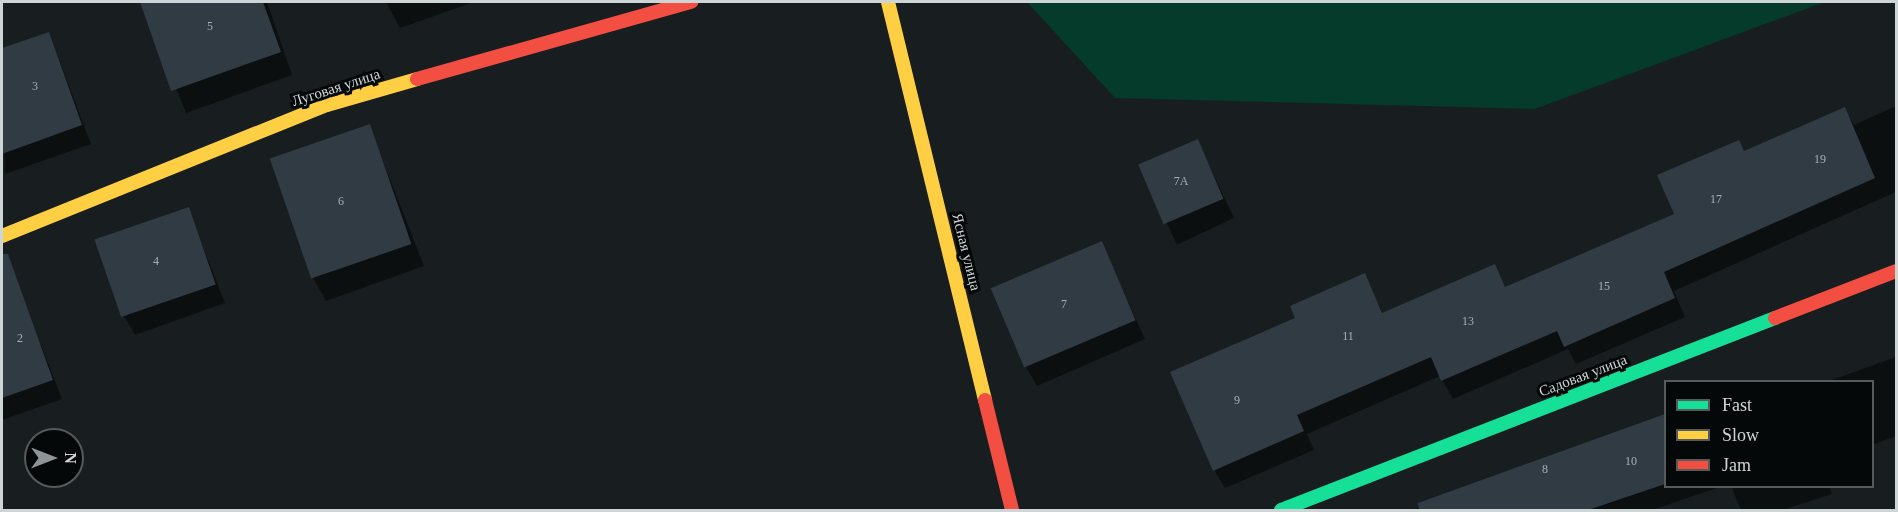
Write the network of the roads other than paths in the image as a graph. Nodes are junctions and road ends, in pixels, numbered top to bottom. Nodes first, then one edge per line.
1 (691, 2) edge
2 (888, 2) edge
3 (2, 236) edge
4 (1896, 272) edge
5 (1012, 510) edge
6 (1281, 510) edge

1 - 3 street, Луговая улица
2 - 5 street, Ясная улица
4 - 6 street, Садовая улица

